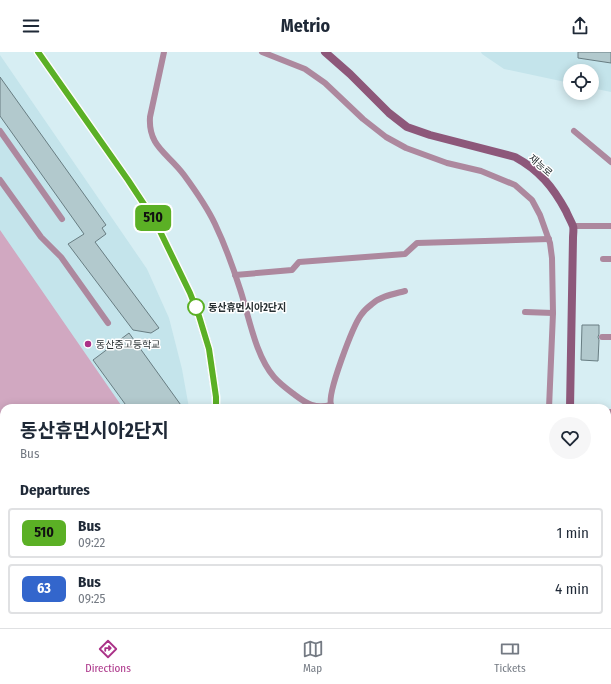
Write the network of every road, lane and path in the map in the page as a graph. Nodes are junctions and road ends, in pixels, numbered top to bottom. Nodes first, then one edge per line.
1 (38, 52) edge
2 (164, 52) edge
3 (262, 52) edge
4 (325, 52) edge
5 (0, 131) edge
6 (574, 131) dead end
7 (611, 162) edge
8 (0, 180) edge
9 (62, 220) dead end
10 (573, 226) junction
11 (611, 226) edge
12 (549, 239) junction
13 (603, 259) dead end
14 (611, 259) edge
15 (236, 275) junction
16 (405, 291) dead end
17 (525, 312) dead end
18 (552, 313) junction
19 (108, 323) dead end
20 (602, 336) dead end
21 (611, 337) edge
22 (216, 404) edge
23 (309, 404) edge
24 (332, 404) edge
25 (549, 404) edge
26 (570, 404) edge

1 - 22 street
2 - 15 lane
3 - 12 lane
4 - 10 street, 재능로
5 - 9 lane
6 - 7 lane
8 - 19 lane
10 - 11 lane
10 - 26 street, 재능로
12 - 15 lane
12 - 18 lane
13 - 14 lane
15 - 23 lane
16 - 24 lane
17 - 18 lane
18 - 25 lane
20 - 21 lane

